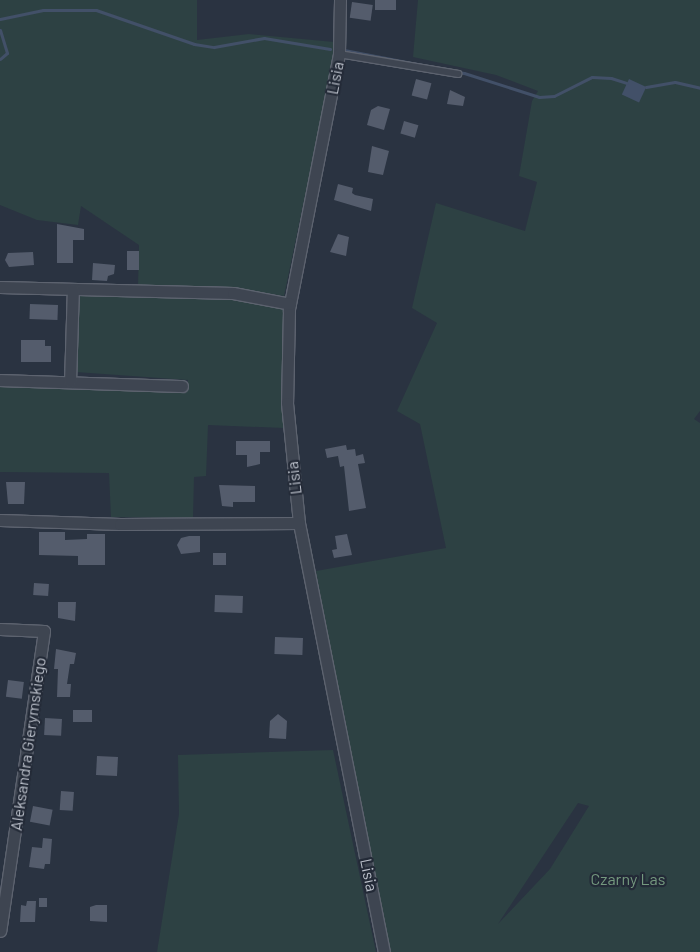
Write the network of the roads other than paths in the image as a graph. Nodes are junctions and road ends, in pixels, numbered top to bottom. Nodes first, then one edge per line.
1 (340, 0) edge
2 (340, 54) junction
3 (458, 74) dead end
4 (0, 287) edge
5 (73, 289) junction
6 (290, 304) junction
7 (0, 380) edge
8 (70, 382) junction
9 (182, 386) dead end
10 (0, 520) edge
11 (299, 523) junction
12 (0, 629) edge
13 (0, 931) edge
14 (384, 952) edge

1 - 2 street, Lisia
2 - 3 lane
2 - 6 street, Lisia
4 - 5 street
5 - 6 street
5 - 8 street
6 - 11 street, Lisia
7 - 8 street
8 - 9 street
10 - 11 street
11 - 14 street, Lisia
12 - 13 street, Aleksandra Gierymskiego

